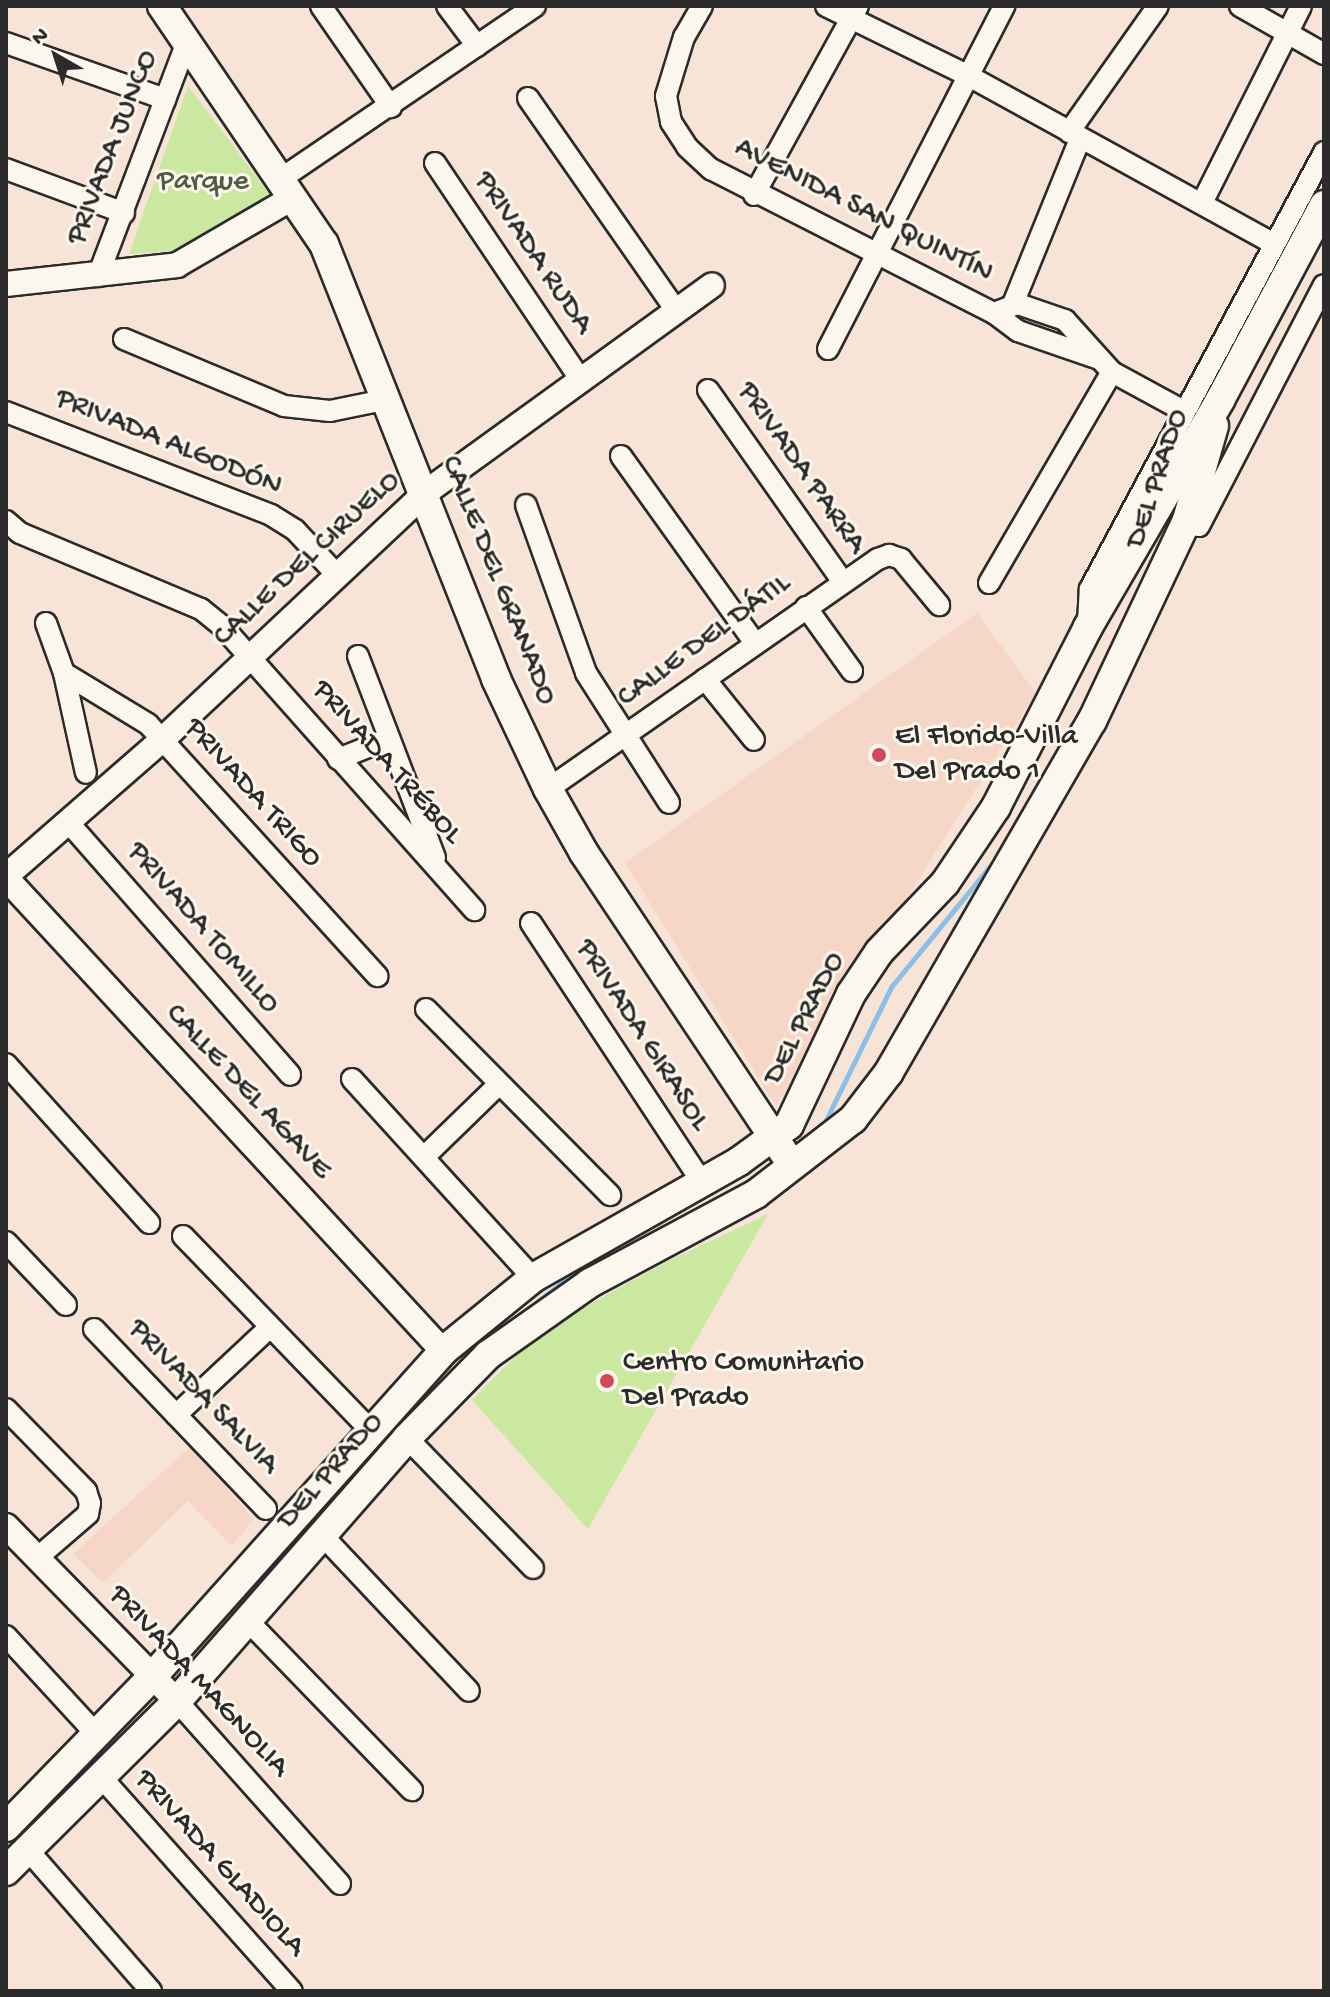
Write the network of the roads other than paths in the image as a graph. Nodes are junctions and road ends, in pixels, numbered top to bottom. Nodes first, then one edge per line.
1 (162, 6) edge
2 (321, 6) edge
3 (447, 6) edge
4 (535, 6) edge
5 (702, 6) edge
6 (826, 6) edge
7 (1004, 6) edge
8 (1158, 6) edge
9 (1240, 6) edge
10 (1301, 6) edge
11 (855, 12) edge
12 (1287, 31) junction
13 (187, 42) junction
14 (6, 43) edge
15 (477, 46) junction
16 (1324, 54) edge
17 (967, 75) junction
18 (528, 98) dead end
19 (165, 99) junction
20 (391, 107) junction
21 (1074, 135) junction
22 (1324, 152) edge
23 (435, 163) dead end
24 (6, 169) edge
25 (288, 187) junction
26 (754, 195) junction
27 (1202, 203) junction
28 (1324, 205) edge
29 (124, 213) junction
30 (1272, 243) junction
31 (879, 257) junction
32 (98, 276) junction
33 (6, 284) edge
34 (712, 285) dead end
35 (1324, 285) edge
36 (1013, 304) junction
37 (676, 310) junction
38 (998, 318) junction
39 (124, 339) dead end
40 (828, 349) dead end
41 (1104, 365) junction
42 (580, 379) junction
43 (708, 390) dead end
44 (389, 399) junction
45 (1220, 400) junction
46 (1182, 410) junction
47 (6, 412) edge
48 (621, 456) dead end
49 (425, 493) junction
50 (526, 505) dead end
51 (1187, 520) junction
52 (6, 521) edge
53 (336, 574) junction
54 (843, 582) junction
55 (989, 583) dead end
56 (939, 605) dead end
57 (806, 607) junction
58 (46, 623) dead end
59 (1088, 627) junction
60 (755, 643) junction
61 (358, 656) dead end
62 (251, 658) junction
63 (852, 671) dead end
64 (64, 673) junction
65 (705, 679) junction
66 (624, 737) junction
67 (388, 739) junction
68 (162, 740) junction
69 (754, 740) dead end
70 (338, 759) junction
71 (86, 773) dead end
72 (548, 789) junction
73 (669, 803) dead end
74 (69, 823) junction
75 (436, 863) junction
76 (6, 877) edge
77 (474, 910) dead end
78 (531, 923) dead end
79 (377, 976) dead end
80 (426, 1009) dead end
81 (6, 1064) edge
82 (290, 1075) dead end
83 (352, 1079) dead end
84 (499, 1084) junction
85 (775, 1139) junction
86 (424, 1157) junction
87 (794, 1168) junction
88 (702, 1182) junction
89 (610, 1195) dead end
90 (149, 1223) dead end
91 (183, 1236) dead end
92 (6, 1242) edge
93 (533, 1278) junction
94 (66, 1305) dead end
95 (269, 1328) junction
96 (94, 1329) dead end
97 (443, 1351) junction
98 (6, 1409) edge
99 (176, 1415) junction
100 (371, 1431) junction
101 (407, 1438) junction
102 (266, 1509) dead end
103 (6, 1526) edge
104 (322, 1535) junction
105 (37, 1558) junction
106 (533, 1568) dead end
107 (247, 1620) junction
108 (6, 1636) edge
109 (152, 1677) junction
110 (469, 1691) dead end
111 (177, 1701) junction
112 (97, 1735) junction
113 (102, 1778) junction
114 (412, 1790) dead end
115 (8, 1821) edge
116 (28, 1850) junction
117 (6, 1871) edge
118 (340, 1884) dead end
119 (151, 1991) edge
120 (292, 1991) edge

1 - 13 main road, CALLE DEL GRANADO
2 - 20 street
3 - 15 street
4 - 15 street
5 - 26 street, AVENIDA SAN QUINTÍN
6 - 11 street
7 - 17 street
8 - 21 street
9 - 12 street
10 - 12 street
11 - 17 street
11 - 26 street
12 - 16 street
12 - 27 street
13 - 19 street, PRIVADA JUNCO
13 - 25 main road, CALLE DEL GRANADO
14 - 19 street
15 - 20 street
17 - 21 street
17 - 31 street
18 - 37 street
19 - 29 street, PRIVADA JUNCO
20 - 25 street
21 - 27 street
21 - 36 street
22 - 30 street
23 - 42 street, PRIVADA RUDA
24 - 29 street
25 - 32 street
25 - 44 main road, CALLE DEL GRANADO
26 - 31 street, AVENIDA SAN QUINTÍN
27 - 30 street
28 - 45 main road
29 - 32 street, PRIVADA JUNCO
30 - 46 street
31 - 38 street, AVENIDA SAN QUINTÍN
31 - 40 street
32 - 33 street
34 - 37 street, CALLE DEL CIRUELO
35 - 51 street
36 - 38 street, AVENIDA SAN QUINTÍN
36 - 41 street, AVENIDA SAN QUINTÍN
37 - 42 street, CALLE DEL CIRUELO
38 - 41 street
39 - 44 street
41 - 46 street, AVENIDA SAN QUINTÍN
41 - 55 street
42 - 49 street, CALLE DEL CIRUELO
43 - 54 street, PRIVADA PARRA
44 - 49 main road, CALLE DEL GRANADO
45 - 51 main road, DEL PRADO
45 - 59 main road, DEL PRADO
46 - 59 street
47 - 53 street, PRIVADA ALGODÓN
48 - 60 street
49 - 53 street, CALLE DEL CIRUELO
49 - 72 main road, CALLE DEL GRANADO
50 - 66 street
51 - 87 main road, DEL PRADO
52 - 62 street, PRIVADA TRÉBOL
53 - 62 street, CALLE DEL CIRUELO
54 - 56 street, CALLE DEL DÁTIL
54 - 57 street, CALLE DEL DÁTIL
57 - 60 street, CALLE DEL DÁTIL
57 - 63 street
58 - 64 street
59 - 85 main road, DEL PRADO
60 - 65 street, CALLE DEL DÁTIL
61 - 67 street
62 - 68 street, CALLE DEL CIRUELO
62 - 70 street, PRIVADA TRÉBOL
64 - 68 street, PRIVADA TRIGO
64 - 71 street
65 - 66 street, CALLE DEL DÁTIL
65 - 69 street
66 - 72 street, CALLE DEL DÁTIL
66 - 73 street
67 - 70 street
67 - 75 street
68 - 74 street, CALLE DEL CIRUELO
68 - 79 street, PRIVADA TRIGO
70 - 75 street, PRIVADA TRÉBOL
72 - 85 main road, CALLE DEL GRANADO
74 - 76 street, CALLE DEL CIRUELO
74 - 82 street, PRIVADA TOMILLO
75 - 77 street, PRIVADA TRÉBOL
76 - 97 street, CALLE DEL AGAVE
78 - 88 street, PRIVADA GIRASOL
80 - 84 street
81 - 90 street
83 - 86 street
84 - 86 street
84 - 89 street
85 - 87 main road, CALLE DEL GRANADO
85 - 88 main road, DEL PRADO
86 - 93 street
87 - 101 main road, DEL PRADO
88 - 93 main road, DEL PRADO
91 - 95 street
92 - 94 street
93 - 97 main road, DEL PRADO
95 - 99 street
95 - 100 street
96 - 99 street, PRIVADA SALVIA
97 - 100 main road, DEL PRADO
98 - 105 street
99 - 102 street, PRIVADA SALVIA
100 - 109 main road, DEL PRADO
101 - 104 main road, DEL PRADO
101 - 106 street
103 - 105 street, PRIVADA MAGNOLIA
104 - 107 main road, DEL PRADO
104 - 110 street
105 - 109 street, PRIVADA MAGNOLIA
107 - 111 main road, DEL PRADO
107 - 114 street
108 - 112 street
109 - 111 street, PRIVADA MAGNOLIA
109 - 112 main road, DEL PRADO
111 - 113 main road, DEL PRADO
111 - 118 street, PRIVADA MAGNOLIA
112 - 115 main road, DEL PRADO
113 - 116 main road, DEL PRADO
113 - 120 street, PRIVADA GLADIOLA
116 - 117 main road, DEL PRADO
116 - 119 street

